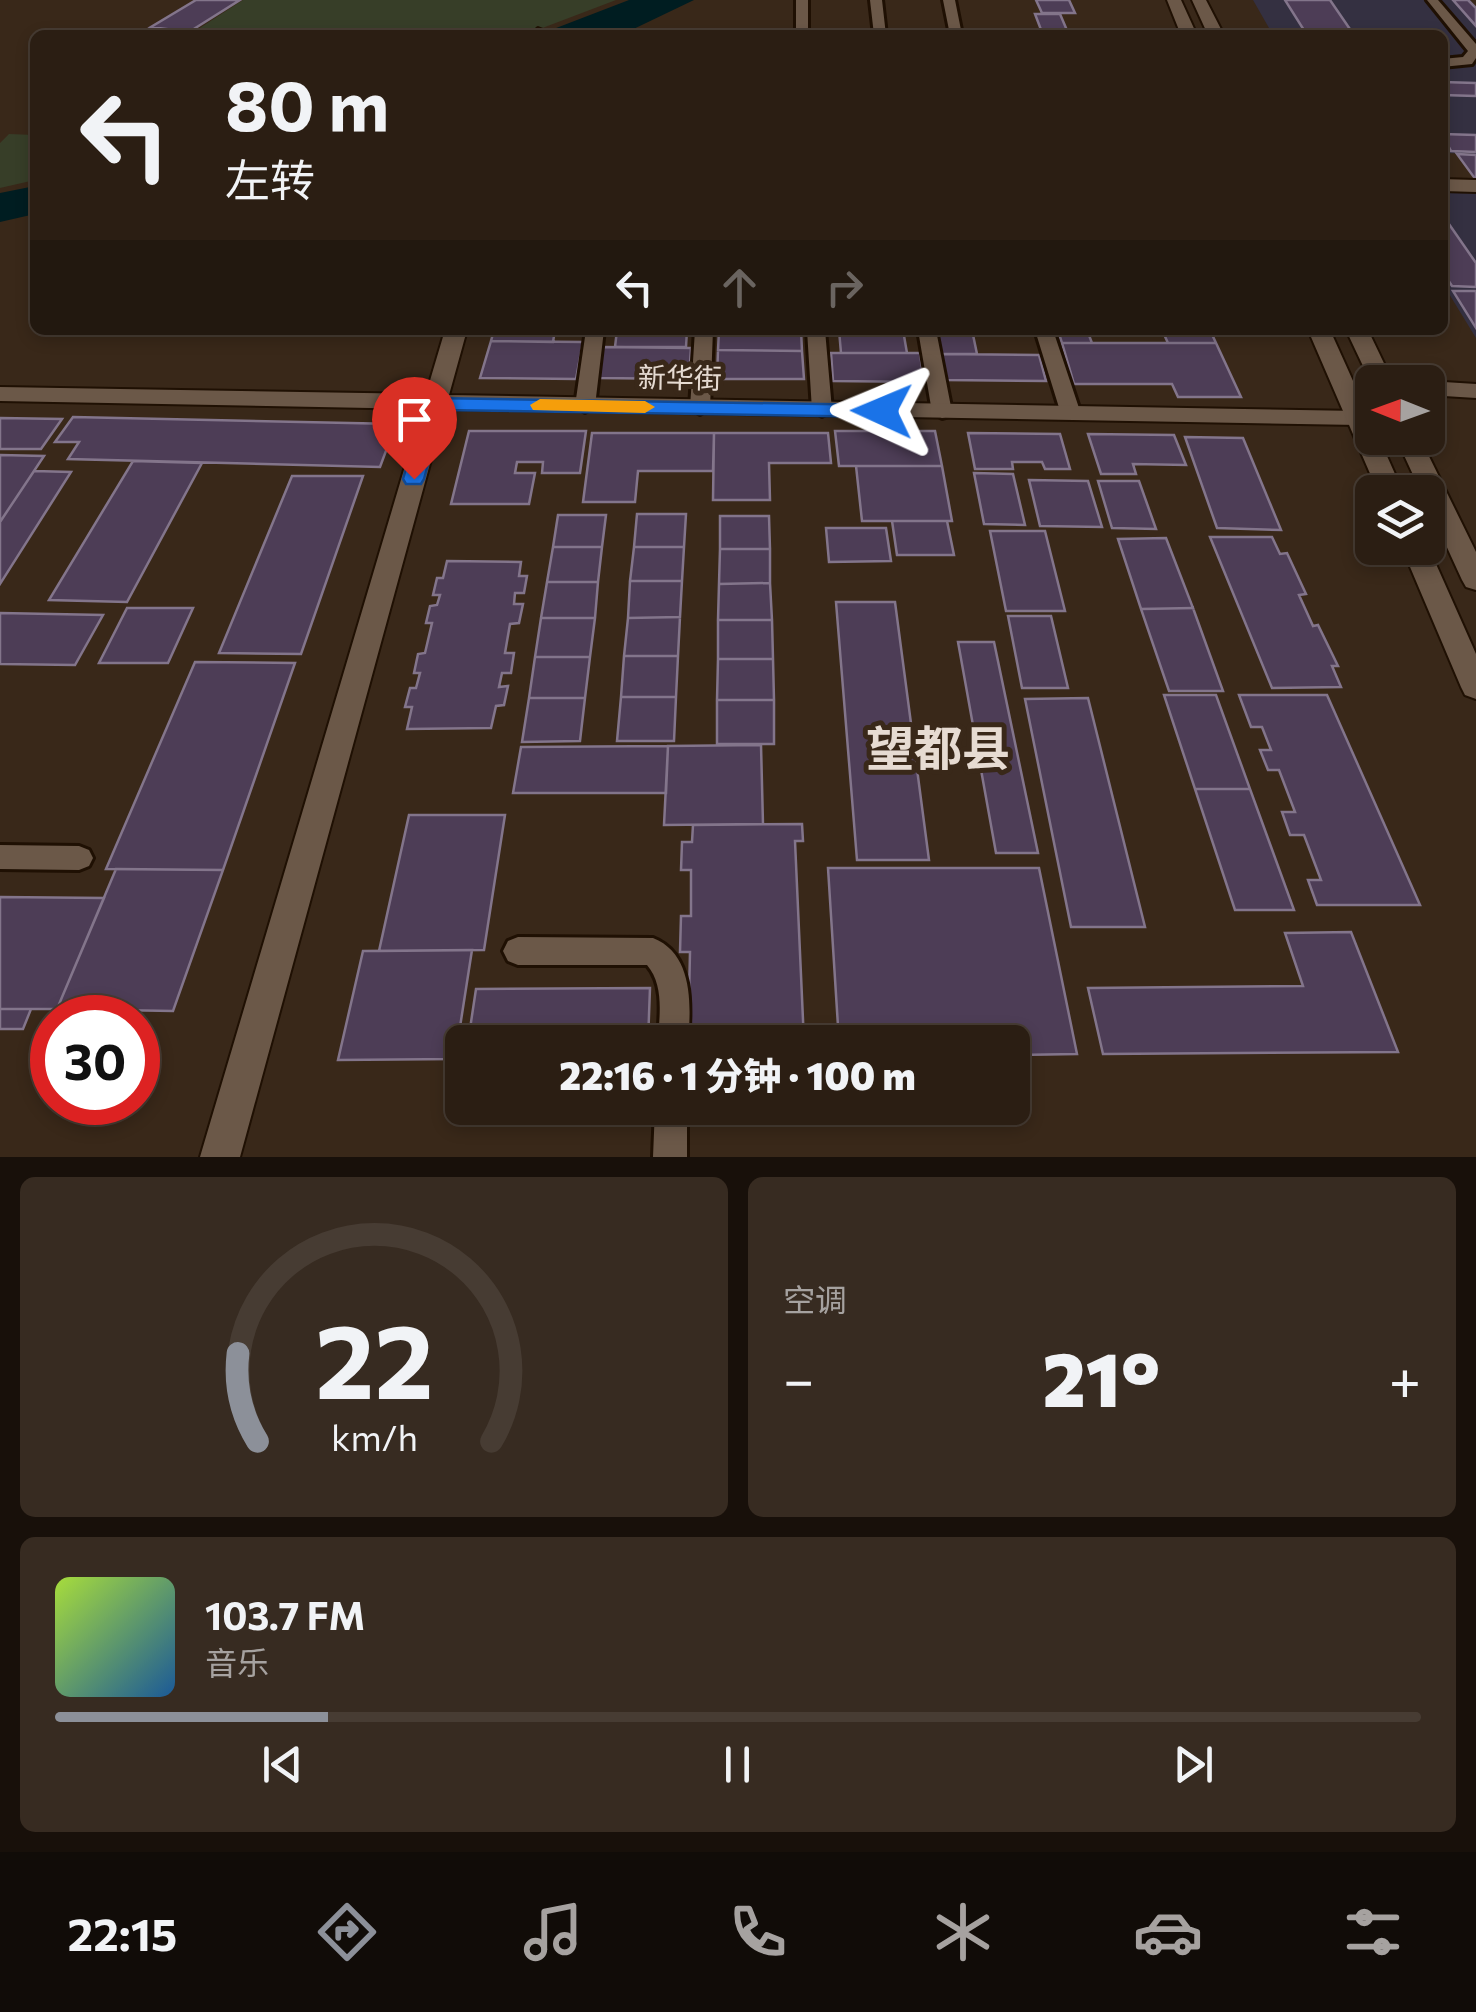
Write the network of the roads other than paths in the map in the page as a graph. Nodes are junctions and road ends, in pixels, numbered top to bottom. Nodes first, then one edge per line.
1 (802, 0) edge
2 (876, 0) edge
3 (949, 0) edge
4 (1174, 0) edge
5 (1199, 0) edge
6 (1432, 1) edge
7 (802, 30) edge
8 (879, 30) edge
9 (955, 30) edge
10 (1188, 30) edge
11 (1214, 30) edge
12 (1448, 63) edge
13 (1448, 185) edge
14 (1476, 186) edge
15 (455, 335) edge
16 (594, 335) edge
17 (704, 335) edge
18 (816, 335) edge
19 (928, 335) edge
20 (1046, 335) edge
21 (1321, 335) edge
22 (1358, 335) edge
23 (1374, 365) edge
24 (1445, 389) edge
25 (1476, 391) edge
26 (0, 394) edge
27 (435, 404) junction
28 (585, 406) junction
29 (700, 408) junction
30 (822, 410) junction
31 (1355, 411) edge
32 (942, 412) junction
33 (1071, 414) junction
34 (1355, 418) edge
35 (1417, 455) edge
36 (1472, 562) edge
37 (1422, 565) edge
38 (1476, 687) edge
39 (0, 857) edge
40 (79, 858) dead end
41 (518, 951) dead end
42 (674, 1025) edge
43 (671, 1125) edge
44 (220, 1157) edge
45 (670, 1157) edge

1 - 7 lane
2 - 8 lane
3 - 9 lane
4 - 10 street
5 - 11 street
6 - 12 lane
13 - 14 street
15 - 27 street
16 - 28 lane
17 - 29 lane
18 - 30 lane
19 - 32 lane
20 - 33 lane
21 - 31 street
22 - 23 street
24 - 25 street
26 - 27 street, 新华街
27 - 28 street, 新华街
27 - 44 street
28 - 29 street, 新华街
29 - 30 street, 新华街
30 - 32 street, 新华街
32 - 33 street, 新华街
33 - 34 street, 新华街
35 - 36 street
37 - 38 street
39 - 40 lane
41 - 42 lane
43 - 45 lane

